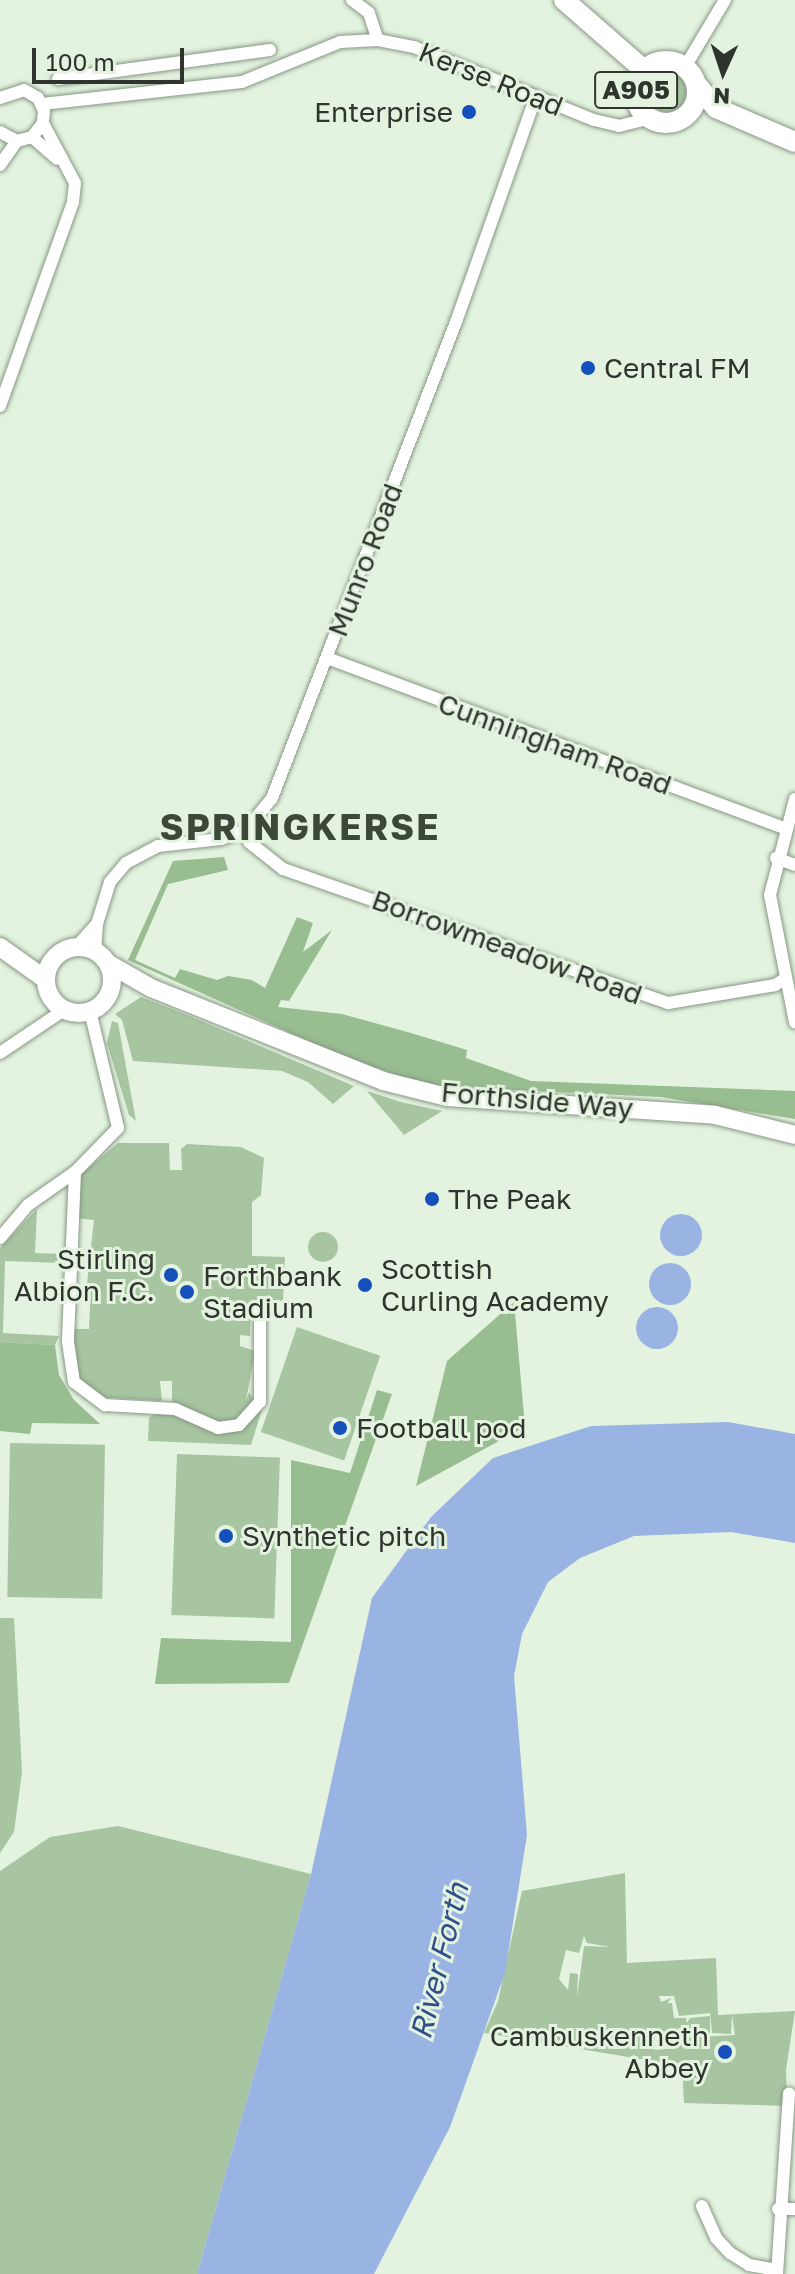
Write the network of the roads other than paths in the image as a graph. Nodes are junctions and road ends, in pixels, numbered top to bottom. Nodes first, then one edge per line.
1 (352, 0) edge
2 (564, 0) edge
3 (725, 0) edge
4 (378, 40) junction
5 (270, 50) dead end
6 (222, 57) junction
7 (685, 67) junction
8 (644, 70) junction
9 (58, 79) dead end
10 (226, 85) junction
11 (697, 85) junction
12 (0, 98) edge
13 (535, 99) junction
14 (42, 104) junction
15 (716, 108) junction
16 (686, 116) junction
17 (650, 118) junction
18 (43, 123) junction
19 (32, 137) junction
20 (1, 138) edge
21 (17, 141) junction
22 (795, 142) edge
23 (60, 161) junction
24 (0, 165) edge
25 (0, 406) edge
26 (327, 658) junction
27 (795, 799) edge
28 (783, 828) junction
29 (246, 830) junction
30 (776, 858) junction
31 (795, 865) edge
32 (97, 924) junction
33 (94, 953) junction
34 (53, 958) junction
35 (786, 978) junction
36 (45, 979) junction
37 (151, 988) junction
38 (110, 995) junction
39 (64, 1010) junction
40 (90, 1011) junction
41 (795, 1023) edge
42 (0, 1053) edge
43 (795, 1135) edge
44 (75, 1172) junction
45 (0, 1238) edge
46 (260, 1311) dead end
47 (789, 2093) dead end
48 (702, 2206) dead end
49 (778, 2209) junction
50 (795, 2209) edge
51 (777, 2272) edge

1 - 4 street
2 - 8 main road, A905
3 - 7 street
4 - 10 street, Kerse Road
4 - 13 street, Kerse Road
5 - 6 street
6 - 9 street
6 - 10 street
7 - 8 main road, A905
7 - 11 main road, A905
8 - 17 main road, A905
10 - 14 street, Kerse Road
11 - 15 main road, A905
11 - 16 main road, A905
12 - 14 street, Kerse Road
13 - 17 street, Kerse Road
13 - 26 street, Munro Road
14 - 18 street
15 - 16 main road, A905
15 - 22 main road, A905
16 - 17 main road, A905
18 - 19 street
18 - 23 street
19 - 21 street
19 - 23 street
20 - 21 street
21 - 24 street
23 - 25 street
26 - 28 street, Cunningham Road
26 - 29 street, Munro Road
27 - 28 street
28 - 30 street
29 - 32 street
29 - 35 street, Borrowmeadow Road
30 - 31 street
30 - 35 street
32 - 33 street
32 - 33 street
33 - 34 street
33 - 37 street, Forthside Way
33 - 38 street
34 - 36 street
34 - 36 street
35 - 41 street
36 - 39 street
37 - 38 street
37 - 43 street, Forthside Way
38 - 40 street
39 - 40 street
39 - 42 street
40 - 44 street
44 - 45 street
44 - 46 street
47 - 49 street
48 - 51 street
49 - 50 street
49 - 51 street

